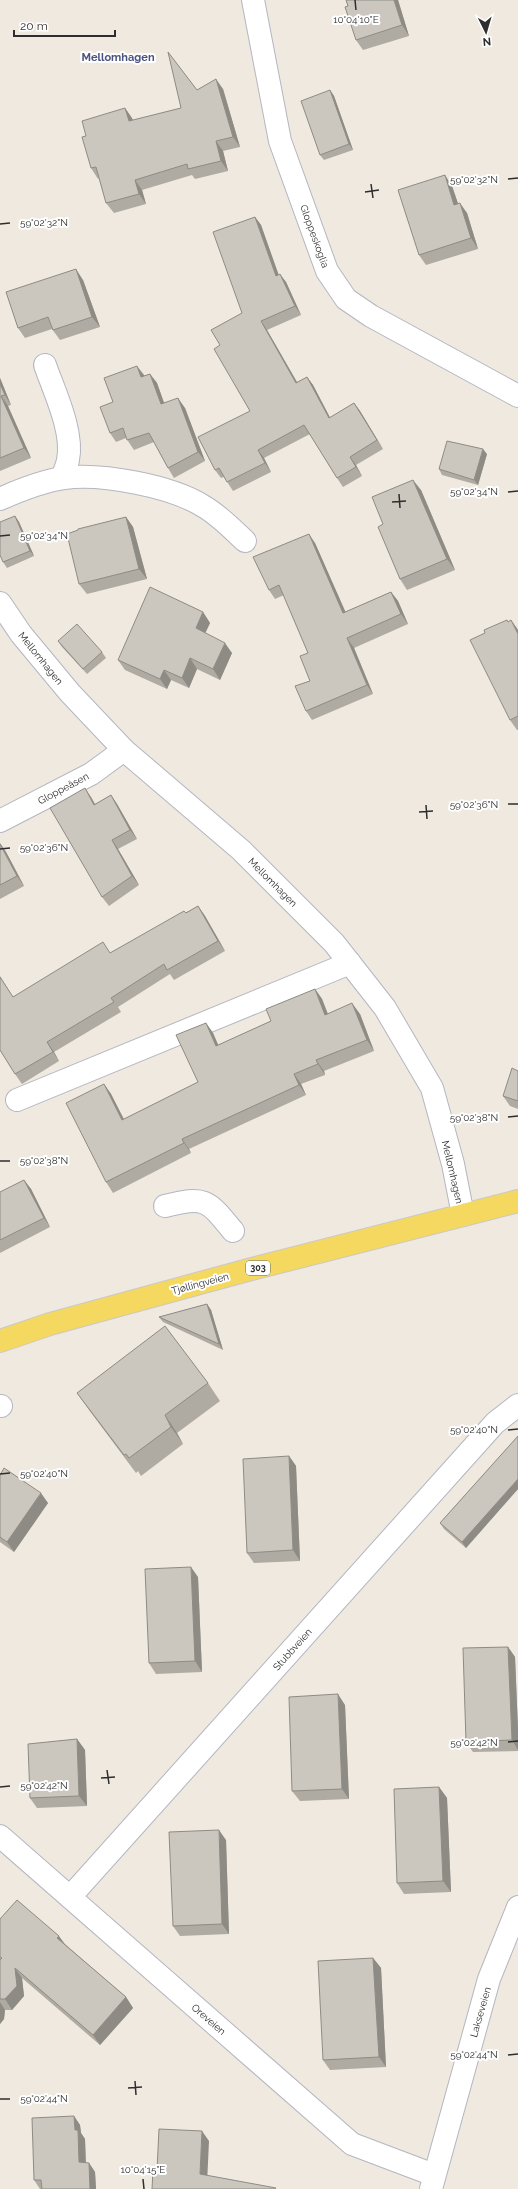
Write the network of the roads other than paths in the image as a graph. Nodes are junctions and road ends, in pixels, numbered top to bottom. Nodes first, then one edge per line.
1 (253, 0) edge
2 (45, 365) dead end
3 (518, 396) edge
4 (62, 478) junction
5 (0, 498) edge
6 (245, 541) dead end
7 (0, 603) edge
8 (124, 750) junction
9 (0, 821) edge
10 (350, 963) junction
11 (17, 1100) dead end
12 (518, 1201) edge
13 (165, 1206) dead end
14 (463, 1215) junction
15 (233, 1231) dead end
16 (0, 1341) edge
17 (518, 1405) edge
18 (0, 1836) edge
19 (70, 1897) junction
20 (518, 1907) edge
21 (433, 2182) edge

1 - 3 street, Gloppeskoglia
2 - 4 street
4 - 5 street
4 - 6 street
7 - 8 street, Mellomhagen
8 - 9 street, Gloppeåsen
8 - 10 street, Mellomhagen
10 - 11 street
10 - 14 street, Mellomhagen
12 - 14 main road, Tjøllingveien / 303
13 - 15 street
14 - 16 main road, Tjøllingveien / 303
17 - 19 street, Stubbveien
18 - 19 street, Oreveien
19 - 21 street, Oreveien
20 - 21 street, Lakseveien

